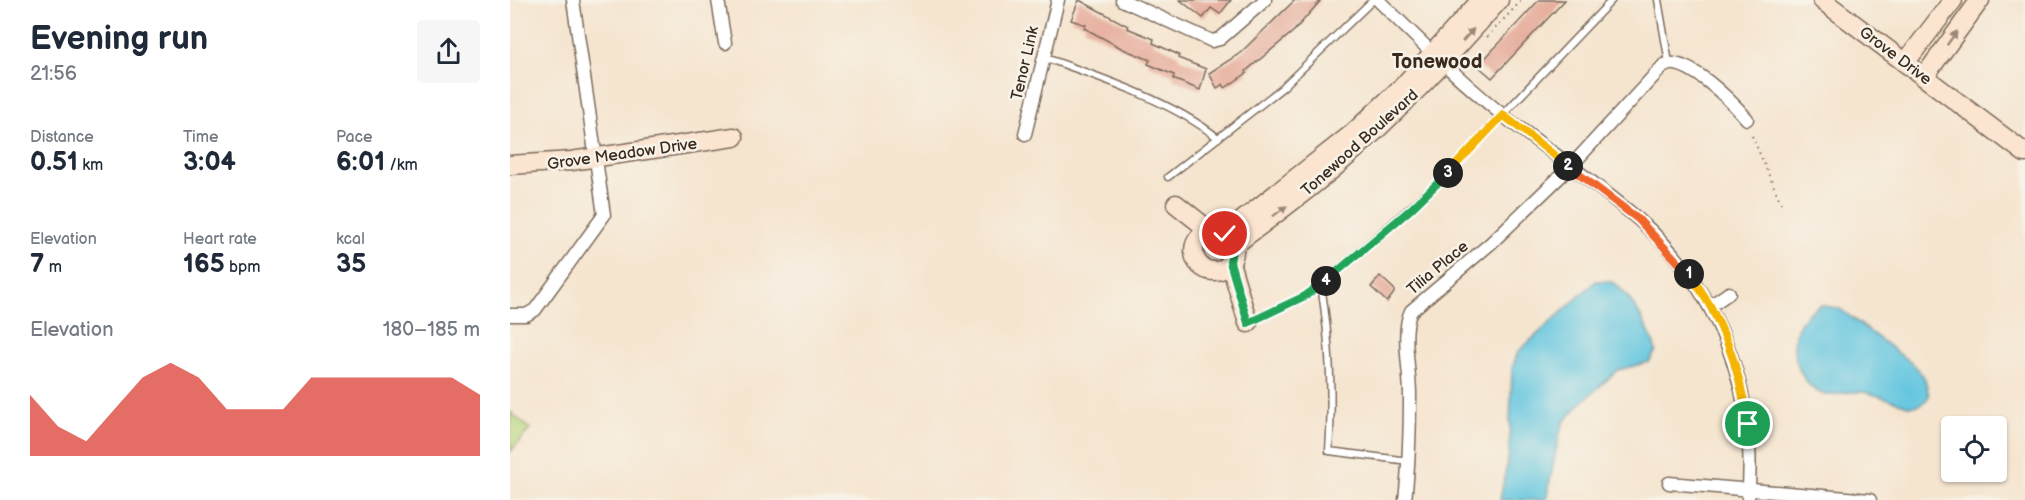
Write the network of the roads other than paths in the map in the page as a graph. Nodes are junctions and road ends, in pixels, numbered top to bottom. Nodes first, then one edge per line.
1 (573, 0) edge
2 (718, 0) edge
3 (1058, 0) edge
4 (1122, 0) edge
5 (1265, 0) edge
6 (1373, 0) edge
7 (1378, 0) edge
8 (1481, 0) edge
9 (1499, 0) edge
10 (1612, 0) edge
11 (1658, 0) edge
12 (1822, 0) edge
13 (1953, 0) edge
14 (1980, 0) edge
15 (1140, 3) edge
16 (725, 43) dead end
17 (1042, 56) junction
18 (1438, 59) junction
19 (1669, 63) junction
20 (1905, 63) junction
21 (1924, 77) junction
22 (1969, 111) junction
23 (1503, 115) junction
24 (1747, 119) dead end
25 (1025, 134) dead end
26 (734, 137) dead end
27 (1218, 138) junction
28 (2025, 153) edge
29 (596, 157) junction
30 (2025, 164) edge
31 (510, 165) edge
32 (1570, 167) junction
33 (1168, 177) dead end
34 (1195, 242) junction
35 (1223, 249) junction
36 (1321, 285) junction
37 (1729, 292) dead end
38 (1710, 306) junction
39 (510, 315) edge
40 (1248, 323) joint
41 (1410, 461) junction
42 (1669, 483) dead end
43 (1748, 495) edge
44 (1405, 500) edge
45 (1870, 500) edge

1 - 29 street
2 - 16 street
3 - 17 street, Tenor Link
4 - 15 street
5 - 15 street
6 - 27 lane
7 - 18 street
8 - 18 street, Tonewood Boulevard
18 -> 9 street, Tonewood Boulevard
10 - 23 lane
11 - 19 lane
12 - 20 street, Grove Drive
13 - 20 street
21 -> 14 street
17 - 25 street, Tenor Link
17 - 27 lane
18 - 23 street
18 - 35 street, Tonewood Boulevard
19 - 24 street
19 - 32 street, Tilia Place
20 - 21 street, Grove Drive
21 - 22 street, Grove Drive
22 - 28 street, Grove Drive
22 - 30 street, Grove Drive
23 - 32 street
23 - 36 lane
26 - 29 street, Grove Meadow Drive
27 - 33 lane
29 - 31 street, Grove Meadow Drive
29 - 39 street
32 - 38 street
32 - 41 street, Tilia Place
34 - 35 street, Tonewood Boulevard
34 - 35 street
34 - 35 street
35 - 40 street
36 - 40 lane
36 - 41 lane
37 - 38 street
38 - 43 street
41 - 44 street, Tilia Place
42 - 43 street
43 - 45 street

